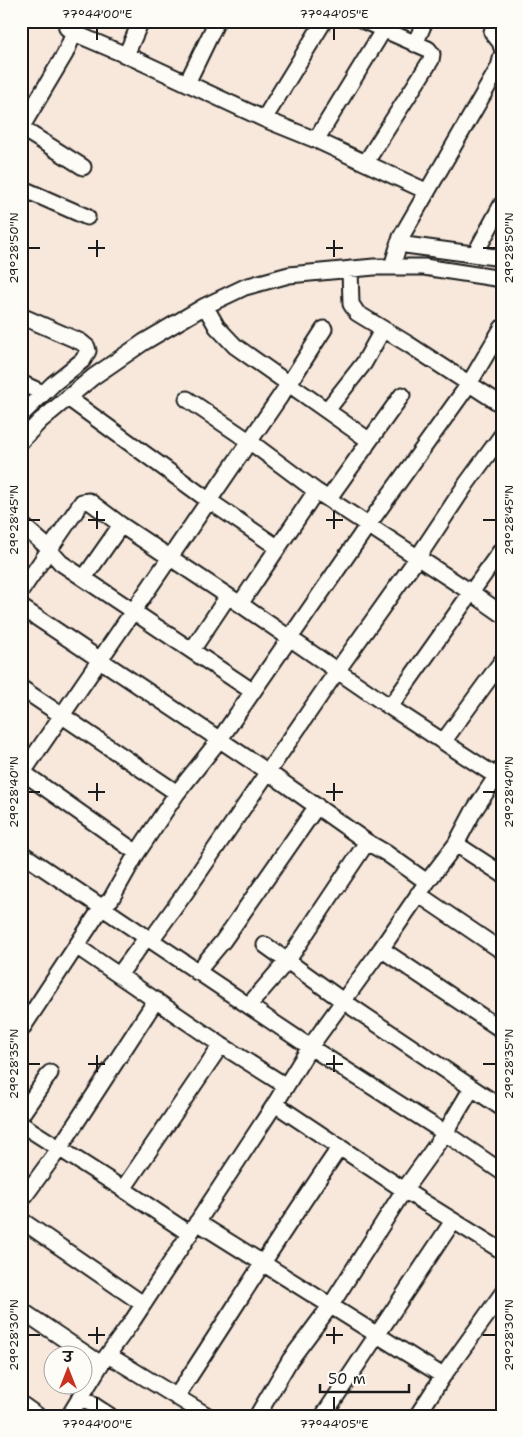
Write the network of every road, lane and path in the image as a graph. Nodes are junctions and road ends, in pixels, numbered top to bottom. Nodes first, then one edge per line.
1 (142, 21) edge
2 (218, 21) edge
3 (324, 21) edge
4 (364, 21) edge
5 (425, 21) edge
6 (496, 21) edge
7 (65, 26) edge
8 (384, 30) junction
9 (415, 44) junction
10 (502, 48) edge
11 (126, 55) junction
12 (502, 55) edge
13 (187, 83) junction
14 (264, 119) junction
15 (21, 128) edge
16 (316, 140) junction
17 (366, 162) junction
18 (83, 167) dead end
19 (21, 188) edge
20 (426, 191) junction
21 (502, 204) edge
22 (87, 217) dead end
23 (475, 254) junction
24 (394, 257) junction
25 (502, 258) edge
26 (350, 269) junction
27 (502, 279) edge
28 (205, 306) junction
29 (21, 316) edge
30 (502, 328) edge
31 (324, 329) dead end
32 (383, 329) junction
33 (21, 383) edge
34 (288, 384) junction
35 (469, 384) junction
36 (43, 393) junction
37 (402, 395) dead end
38 (68, 398) junction
39 (187, 399) dead end
40 (502, 405) edge
41 (327, 410) junction
42 (21, 415) edge
43 (502, 435) edge
44 (21, 441) edge
45 (249, 441) junction
46 (367, 444) junction
47 (323, 494) junction
48 (208, 500) junction
49 (21, 524) edge
50 (121, 525) junction
51 (368, 525) junction
52 (278, 547) junction
53 (502, 549) edge
54 (49, 551) junction
55 (170, 558) junction
56 (418, 558) junction
57 (84, 578) junction
58 (21, 591) edge
59 (472, 593) junction
60 (234, 600) junction
61 (21, 607) edge
62 (134, 611) junction
63 (502, 614) edge
64 (289, 639) junction
65 (192, 650) junction
66 (99, 659) junction
67 (502, 661) edge
68 (337, 671) junction
69 (21, 688) edge
70 (252, 691) junction
71 (390, 708) junction
72 (62, 716) junction
73 (220, 739) junction
74 (443, 742) junction
75 (22, 772) edge
76 (268, 772) junction
77 (500, 775) edge
78 (177, 793) junction
79 (317, 806) junction
80 (367, 842) junction
81 (456, 844) junction
82 (21, 853) edge
83 (137, 853) junction
84 (502, 874) edge
85 (422, 888) junction
86 (102, 907) junction
87 (149, 938) junction
88 (265, 945) dead end
89 (76, 946) junction
90 (381, 949) junction
91 (502, 951) edge
92 (288, 960) junction
93 (197, 972) junction
94 (119, 974) junction
95 (156, 1000) junction
96 (343, 1001) junction
97 (249, 1005) junction
98 (21, 1030) edge
99 (502, 1030) edge
100 (222, 1045) junction
101 (310, 1047) junction
102 (50, 1073) dead end
103 (286, 1086) junction
104 (472, 1088) junction
105 (275, 1104) junction
106 (502, 1108) edge
107 (21, 1115) edge
108 (21, 1124) edge
109 (444, 1133) junction
110 (340, 1147) junction
111 (58, 1149) junction
112 (502, 1172) edge
113 (123, 1189) junction
114 (404, 1190) junction
115 (21, 1201) edge
116 (21, 1220) edge
117 (453, 1221) junction
118 (193, 1228) junction
119 (502, 1250) edge
120 (264, 1264) junction
121 (502, 1294) edge
122 (143, 1304) junction
123 (330, 1305) junction
124 (21, 1310) edge
125 (377, 1333) junction
126 (104, 1359) junction
127 (443, 1376) junction
128 (81, 1397) junction
129 (176, 1397) junction
130 (21, 1404) edge
131 (38, 1416) edge
132 (69, 1416) edge
133 (110, 1416) edge
134 (208, 1416) edge
135 (257, 1416) edge
136 (323, 1416) edge
137 (417, 1416) edge

1 - 11 street
2 - 13 street
3 - 14 street
4 - 8 street
5 - 9 street
6 - 10 street
7 - 11 street
7 - 15 street
8 - 9 street
8 - 16 street
9 - 17 street
11 - 13 street
12 - 20 street
13 - 14 street
14 - 16 street
15 - 18 street
16 - 17 street
17 - 20 street
19 - 22 street
20 - 24 street
21 - 23 street
23 - 24 street
23 - 25 street
24 - 26 street
24 - 27 street
26 - 28 street
26 - 32 street
28 - 34 street
28 - 38 street
29 - 36 street
30 - 35 street
31 - 34 street
32 - 35 street
32 - 41 street
33 - 36 street
34 - 41 street
34 - 45 street
35 - 40 street
35 - 51 street
36 - 42 street
37 - 46 street
38 - 44 street
38 - 48 street
39 - 45 street
41 - 46 street
43 - 56 street
45 - 47 street
45 - 48 street
46 - 47 street
47 - 51 street
47 - 52 street
48 - 52 street
48 - 55 street
49 - 54 street
50 - 54 street
50 - 55 street
50 - 57 street
51 - 56 street
51 - 64 street
52 - 60 street
53 - 59 street
54 - 57 street
54 - 58 street
55 - 60 street
55 - 62 street
56 - 59 street
56 - 68 street
57 - 62 street
59 - 63 street
59 - 71 street
60 - 64 street
60 - 65 street
61 - 66 street
62 - 65 street
62 - 66 street
64 - 68 street
64 - 70 street
65 - 70 street
66 - 72 street
66 - 73 street
67 - 74 street
68 - 71 street
68 - 76 street
69 - 72 street
70 - 73 street
71 - 74 street
72 - 75 street
72 - 78 street
73 - 76 street
73 - 78 street
74 - 77 street
75 - 83 street
76 - 79 street
76 - 87 street
77 - 81 street
78 - 83 street
79 - 80 street
79 - 93 street
80 - 85 street
80 - 92 street
81 - 84 street
81 - 85 street
82 - 86 street
83 - 86 street
85 - 90 street
85 - 91 street
86 - 87 street
86 - 89 street
87 - 93 street
87 - 94 street
88 - 92 street
89 - 94 street
89 - 98 street
90 - 96 street
90 - 99 street
92 - 96 street
92 - 97 street
93 - 97 street
94 - 95 street
95 - 100 street
95 - 111 street
96 - 101 street
96 - 104 street
97 - 101 street
100 - 103 street
100 - 113 street
101 - 103 street
101 - 109 street
102 - 107 street
103 - 105 street
104 - 106 street
104 - 109 street
105 - 110 street
105 - 118 street
108 - 111 street
109 - 112 street
109 - 114 street
110 - 114 street
110 - 120 street
111 - 113 street
111 - 115 street
113 - 118 street
114 - 117 street
114 - 123 street
116 - 122 street
117 - 119 street
117 - 125 street
118 - 120 street
118 - 122 street
120 - 123 street
120 - 129 street
121 - 127 street
122 - 126 street
123 - 125 street
123 - 135 street
124 - 126 street
125 - 127 street
125 - 136 street
126 - 128 street
126 - 129 street
127 - 137 street
128 - 132 street
128 - 133 street
129 - 134 street
130 - 131 street

